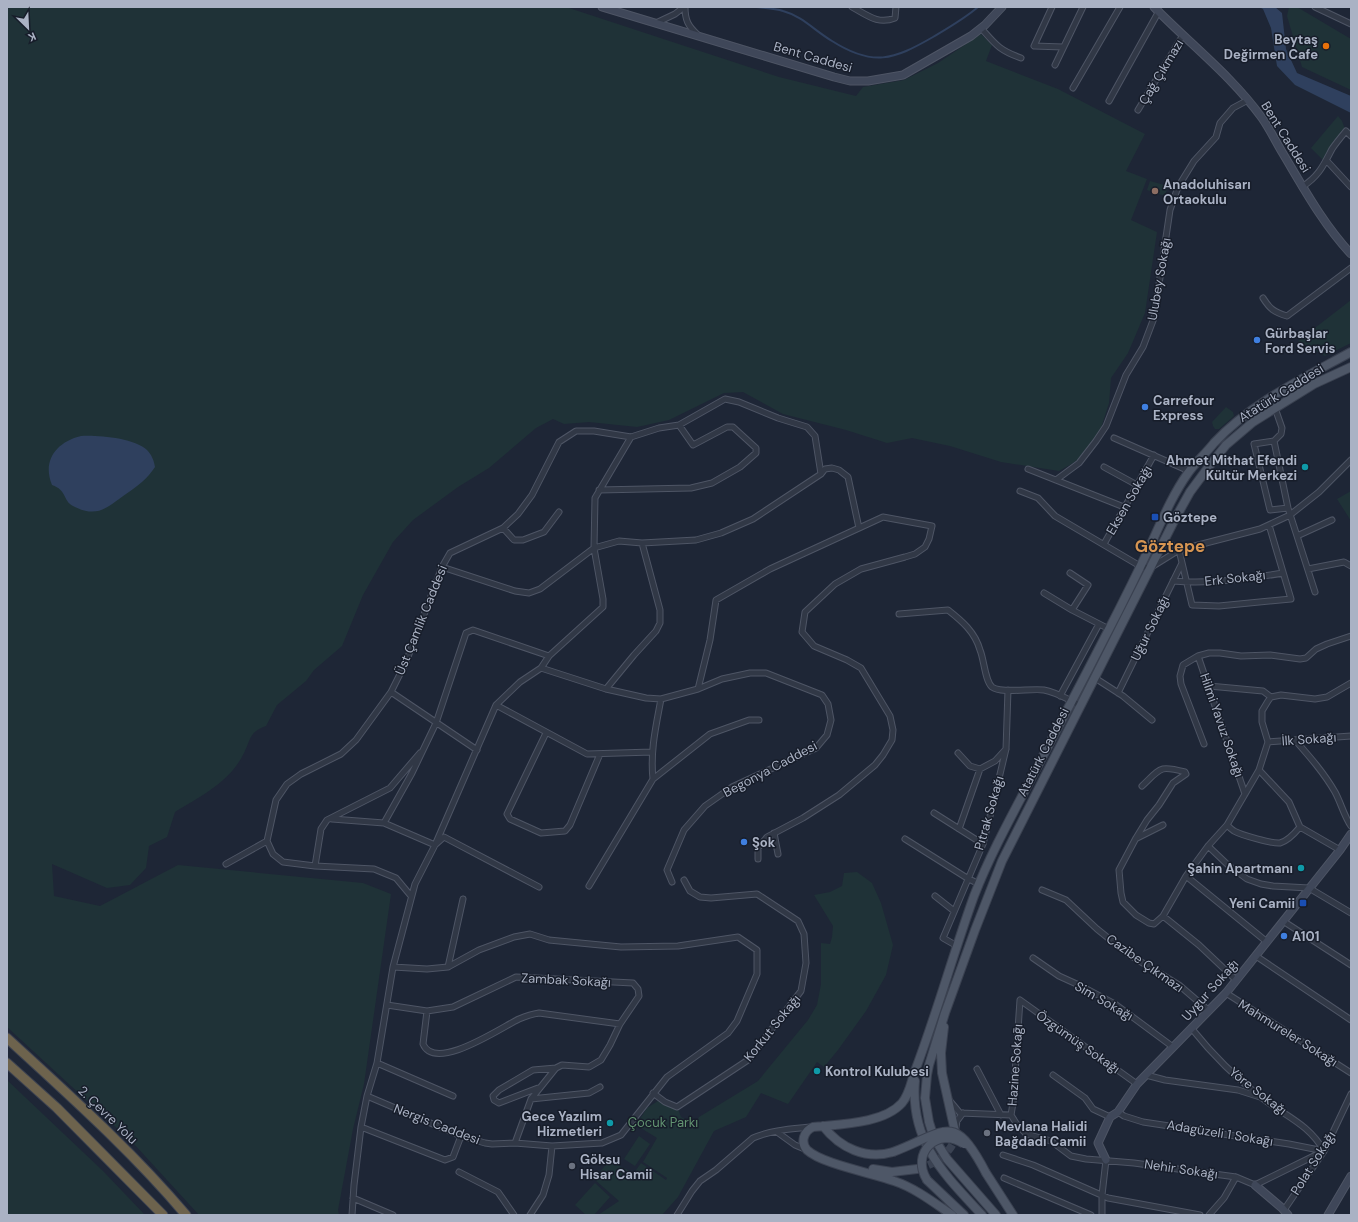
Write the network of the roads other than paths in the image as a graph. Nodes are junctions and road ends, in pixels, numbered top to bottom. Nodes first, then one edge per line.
1 (602, 7) edge
2 (685, 7) edge
3 (852, 7) edge
4 (896, 7) edge
5 (1002, 7) edge
6 (1052, 7) edge
7 (1083, 7) edge
8 (1120, 7) edge
9 (1315, 7) edge
10 (1157, 9) edge
11 (656, 23) junction
12 (1351, 24) edge
13 (981, 28) junction
14 (1183, 35) junction
15 (700, 37) junction
16 (1063, 47) junction
17 (1021, 58) dead end
18 (1055, 64) dead end
19 (1073, 88) dead end
20 (1248, 100) junction
21 (1109, 101) dead end
22 (1138, 110) dead end
23 (1351, 136) edge
24 (1327, 161) junction
25 (1302, 187) junction
26 (1351, 187) edge
27 (1351, 254) edge
28 (1351, 268) edge
29 (1262, 298) dead end
30 (1351, 352) edge
31 (1351, 367) edge
32 (1275, 408) junction
33 (679, 425) junction
34 (631, 437) junction
35 (1114, 438) dead end
36 (1274, 441) junction
37 (1154, 456) junction
38 (1351, 460) edge
39 (1104, 468) dead end
40 (1028, 469) dead end
41 (1189, 472) junction
42 (821, 474) junction
43 (1056, 480) junction
44 (1137, 485) junction
45 (599, 490) junction
46 (1020, 491) dead end
47 (1124, 507) junction
48 (1288, 508) junction
49 (559, 512) dead end
50 (1290, 515) junction
51 (1332, 520) dead end
52 (1268, 525) junction
53 (503, 528) junction
54 (859, 528) junction
55 (1297, 536) junction
56 (1165, 540) junction
57 (642, 543) junction
58 (1104, 544) junction
59 (594, 548) junction
60 (1179, 550) junction
61 (1182, 563) junction
62 (1140, 566) junction
63 (1351, 566) edge
64 (442, 567) junction
65 (1150, 568) junction
66 (1308, 569) junction
67 (1283, 573) junction
68 (1070, 574) dead end
69 (1173, 581) junction
70 (1187, 582) junction
71 (1315, 592) dead end
72 (1044, 593) dead end
73 (1072, 610) junction
74 (898, 614) dead end
75 (1098, 624) junction
76 (1109, 629) junction
77 (1351, 636) edge
78 (549, 656) junction
79 (1198, 656) junction
80 (541, 668) junction
81 (1095, 678) junction
82 (1351, 683) edge
83 (1209, 686) junction
84 (606, 689) junction
85 (698, 689) junction
86 (1008, 690) junction
87 (391, 692) junction
88 (1118, 693) junction
89 (1060, 696) junction
90 (1271, 697) junction
91 (661, 699) junction
92 (1072, 701) junction
93 (496, 705) junction
94 (1080, 705) junction
95 (759, 720) dead end
96 (1152, 720) dead end
97 (436, 723) junction
98 (546, 733) junction
99 (1351, 736) edge
100 (1296, 740) junction
101 (1268, 742) junction
102 (1204, 744) dead end
103 (426, 746) junction
104 (1006, 749) junction
105 (477, 750) junction
106 (652, 752) junction
107 (958, 753) dead end
108 (600, 754) junction
109 (980, 768) junction
110 (1258, 770) junction
111 (653, 779) junction
112 (1142, 786) dead end
113 (1245, 794) junction
114 (934, 813) dead end
115 (332, 819) junction
116 (384, 823) junction
117 (1163, 825) dead end
118 (1226, 825) junction
119 (1351, 826) edge
120 (1300, 827) junction
121 (960, 829) junction
122 (774, 833) junction
123 (1351, 834) edge
124 (905, 838) dead end
125 (1136, 838) junction
126 (267, 842) junction
127 (982, 844) junction
128 (435, 845) junction
129 (1208, 846) junction
130 (1340, 850) junction
131 (778, 854) dead end
132 (758, 859) dead end
133 (226, 864) dead end
134 (314, 866) junction
135 (1186, 876) junction
136 (967, 878) junction
137 (684, 880) dead end
138 (672, 882) dead end
139 (415, 884) junction
140 (979, 884) junction
141 (589, 886) dead end
142 (539, 887) dead end
143 (1309, 888) junction
144 (405, 890) junction
145 (1042, 890) dead end
146 (411, 896) junction
147 (935, 896) dead end
148 (462, 899) dead end
149 (954, 911) junction
150 (1351, 913) edge
151 (1163, 916) junction
152 (1283, 921) junction
153 (1267, 942) junction
154 (956, 946) junction
155 (1256, 956) junction
156 (1033, 958) dead end
157 (1351, 965) edge
158 (393, 967) junction
159 (448, 967) junction
160 (1236, 980) junction
161 (1226, 994) junction
162 (1020, 1000) joint
163 (387, 1005) junction
164 (1208, 1010) junction
165 (427, 1011) junction
166 (945, 1013) junction
167 (1351, 1020) edge
168 (620, 1024) junction
169 (1192, 1029) junction
170 (7, 1038) edge
171 (1173, 1047) junction
172 (7, 1063) edge
173 (377, 1063) junction
174 (919, 1063) junction
175 (556, 1068) junction
176 (978, 1069) dead end
177 (1351, 1073) edge
178 (1053, 1075) dead end
179 (1146, 1075) junction
180 (1137, 1084) junction
181 (540, 1087) junction
182 (600, 1087) dead end
183 (654, 1093) junction
184 (1351, 1094) edge
185 (367, 1096) junction
186 (453, 1096) dead end
187 (1263, 1098) junction
188 (531, 1099) junction
189 (948, 1099) junction
190 (1118, 1112) junction
191 (963, 1113) junction
192 (1001, 1115) junction
193 (1011, 1115) junction
194 (1110, 1117) junction
195 (824, 1126) junction
196 (361, 1127) junction
197 (812, 1127) junction
198 (777, 1132) junction
199 (956, 1135) joint
200 (461, 1136) junction
201 (515, 1142) junction
202 (552, 1146) junction
203 (807, 1150) junction
204 (1324, 1151) junction
205 (1004, 1155) dead end
206 (1106, 1160) junction
207 (917, 1169) tunnel mouth
208 (459, 1172) dead end
209 (986, 1173) junction
210 (1351, 1176) edge
211 (1236, 1177) junction
212 (1004, 1178) dead end
213 (1256, 1185) junction
214 (1102, 1195) junction
215 (353, 1198) junction
216 (1286, 1213) edge
217 (163, 1215) edge
218 (186, 1215) edge
219 (352, 1215) edge
220 (393, 1215) edge
221 (514, 1215) edge
222 (530, 1215) edge
223 (677, 1215) edge
224 (952, 1215) edge
225 (964, 1215) edge
226 (982, 1215) edge
227 (996, 1215) edge
228 (1013, 1215) edge
229 (1091, 1215) edge
230 (1102, 1215) edge
231 (1200, 1215) edge
232 (1209, 1215) edge
233 (1328, 1215) edge

1 - 11 street, Bent Caddesi
2 - 11 street
2 - 15 street
3 - 4 street
5 - 13 street, Bent Caddesi
6 - 16 street
7 - 16 street
8 - 19 street
9 - 12 street
10 - 14 street, Bent Caddesi
10 - 21 street
11 - 15 street, Bent Caddesi
13 - 15 street, Bent Caddesi
13 - 17 street
14 - 20 street, Bent Caddesi
14 - 22 street, Çağ Çıkmazı
16 - 18 street
20 - 25 street, Bent Caddesi
20 - 43 street, Ulubey Sokağı
23 - 24 street
24 - 25 street
24 - 26 street
25 - 27 street, Bent Caddesi
28 - 29 street
30 - 41 main road, Atatürk Caddesi
31 - 32 main road, Atatürk Caddesi
32 - 36 street
32 - 56 main road, Atatürk Caddesi
33 - 34 street, Üst Çamlik Caddesi
33 - 42 street, Üst Çamlik Caddesi
33 - 45 street
34 - 45 street
34 - 53 street, Üst Çamlik Caddesi
35 - 37 street, Eksen Sokağı
36 - 48 street
36 - 48 street
37 - 41 street, Eksen Sokağı
37 - 44 street, Eksen Sokağı
38 - 50 street
39 - 44 street
40 - 43 street
41 - 62 main road, Atatürk Caddesi
42 - 54 street
42 - 57 street
43 - 47 street
44 - 47 street, Eksen Sokağı
45 - 59 street
46 - 58 street
47 - 58 street, Eksen Sokağı
48 - 50 street
49 - 53 street
50 - 52 street
50 - 55 street
51 - 55 street
52 - 60 street
52 - 67 street
53 - 64 street, Üst Çamlik Caddesi
54 - 85 street
54 - 122 street
55 - 66 street
56 - 60 street
56 - 65 main road, Atatürk Caddesi
57 - 59 street
57 - 84 street
58 - 62 street
59 - 64 street
59 - 78 street
60 - 61 street
60 - 65 street
61 - 69 street, Uğur Sokağı
61 - 70 street
62 - 65 street
62 - 76 main road, Atatürk Caddesi
63 - 66 street
64 - 87 street, Üst Çamlik Caddesi
65 - 81 main road, Atatürk Caddesi
66 - 71 street
67 - 70 street, Erk Sokağı
67 - 70 street
68 - 73 street
69 - 70 street, Erk Sokağı
69 - 88 street, Uğur Sokağı
72 - 73 street
73 - 75 street
74 - 86 street
75 - 76 street
75 - 89 street
76 - 92 main road, Atatürk Caddesi
77 - 79 street, Hilmi Yavuz Sokağı
78 - 80 street
78 - 97 street
79 - 83 street, Hilmi Yavuz Sokağı
79 - 102 street, Hilmi Yavuz Sokağı
80 - 84 street, Begonya Caddesi
80 - 93 street
81 - 88 street
81 - 94 main road, Atatürk Caddesi
82 - 90 street
83 - 90 street
83 - 113 street, Hilmi Yavuz Sokağı
84 - 91 street, Begonya Caddesi
85 - 91 street, Begonya Caddesi
85 - 138 street, Begonya Caddesi
86 - 89 street
86 - 104 street, Pıtrak Sokağı
87 - 97 street
87 - 126 street, Üst Çamlik Caddesi
88 - 96 street
89 - 92 street
90 - 101 street
91 - 106 street
92 - 94 street
92 - 140 main road, Atatürk Caddesi
93 - 98 street
93 - 105 street
94 - 166 main road, Atatürk Caddesi
95 - 111 street
97 - 103 street
97 - 105 street
98 - 108 street
98 - 108 street
99 - 100 street, İlk Sokağı
100 - 101 street, İlk Sokağı
100 - 119 street
101 - 110 street
103 - 115 street
103 - 116 street
104 - 109 street
104 - 127 street, Pıtrak Sokağı
105 - 128 street
106 - 108 street
106 - 111 street
107 - 109 street
109 - 121 street, Pıtrak Sokağı
110 - 113 street
110 - 120 street
111 - 141 street
112 - 125 street
113 - 118 street
114 - 121 street
115 - 116 street
115 - 134 street
116 - 128 street
117 - 125 street
118 - 120 street
118 - 129 street
120 - 130 street
121 - 127 street
122 - 131 street
122 - 132 street
123 - 130 street, Uygur Sokağı
124 - 136 street
125 - 151 street
126 - 133 street
126 - 134 street
127 - 136 street, Pıtrak Sokağı
128 - 139 street
128 - 142 street
129 - 135 street
129 - 143 street
130 - 143 street, Uygur Sokağı
134 - 144 street
135 - 151 street
135 - 153 street
136 - 140 street
136 - 149 street, Pıtrak Sokağı
137 - 183 street, Korkut Sokağı
139 - 144 street
139 - 146 street
140 - 154 main road, Atatürk Caddesi
143 - 150 street
143 - 152 street, Uygur Sokağı
144 - 146 street
145 - 164 street, Cazibe Çıkmazı
146 - 158 street
147 - 149 street
148 - 159 street
149 - 154 street, Pıtrak Sokağı
151 - 160 street
152 - 153 street, Uygur Sokağı
152 - 157 street
153 - 155 street, Uygur Sokağı
154 - 174 main road, Atatürk Caddesi
155 - 160 street, Uygur Sokağı
155 - 167 street
156 - 171 street, Sim Sokağı
158 - 159 street
158 - 163 street
159 - 183 street, Nergis Caddesi
160 - 161 street, Uygur Sokağı
161 - 164 street, Uygur Sokağı
161 - 177 street, Mahmureler Sokağı
162 - 180 street, Özgümüş Sokağı
162 - 193 street, Hazine Sokaḡı
163 - 165 street, Zambak Sokağı
163 - 173 street
164 - 169 street, Uygur Sokağı
165 - 168 street
165 - 168 street, Zambak Sokağı
166 - 189 main road
166 - 227 main road, Atatürk Caddesi
168 - 175 street
169 - 171 street, Uygur Sokağı
169 - 187 street, Yöre Sokağı
170 - 218 highway, 2. Çevre Yolu
171 - 179 street, Uygur Sokağı
172 - 217 highway
173 - 185 street
173 - 186 street
174 - 195 main road
174 - 226 main road
175 - 181 street
175 - 181 street
176 - 192 street
178 - 194 street
179 - 180 street, Uygur Sokağı
179 - 187 street
180 - 190 street, Uygur Sokağı
181 - 188 street
182 - 188 street
183 - 202 street, Nergis Caddesi
184 - 204 street, Polat Sokağı
185 - 196 street
185 - 200 street, Nergis Caddesi
187 - 204 street, Yöre Sokağı
188 - 201 street
189 - 191 street
189 - 199 main road
190 - 194 street, Uygur Sokağı
190 - 204 street, Adagüzeli 1 Sokaḡı
191 - 192 street
191 - 199 street
192 - 193 street
193 - 206 street, Hazine Sokaḡı
194 - 206 street
195 - 197 main road
195 - 209 main road, bridge
196 - 200 street
196 - 215 street
197 - 198 street
197 - 203 main road
198 - 203 street
198 - 223 street
200 - 201 street, Nergis Caddesi
201 - 202 street, Nergis Caddesi
202 - 222 street
203 - 207 main road
203 - 224 main road
204 - 213 street
204 - 216 street, Polat Sokağı
205 - 214 street
206 - 211 street, Nehir Sokağı
206 - 214 street
208 - 221 street
209 - 225 main road, bridge
209 - 228 main road
210 - 233 street
211 - 213 street, Nehir Sokağı
211 - 232 street
212 - 229 street
213 - 216 street
214 - 230 street
214 - 231 street
215 - 219 street
215 - 220 street

